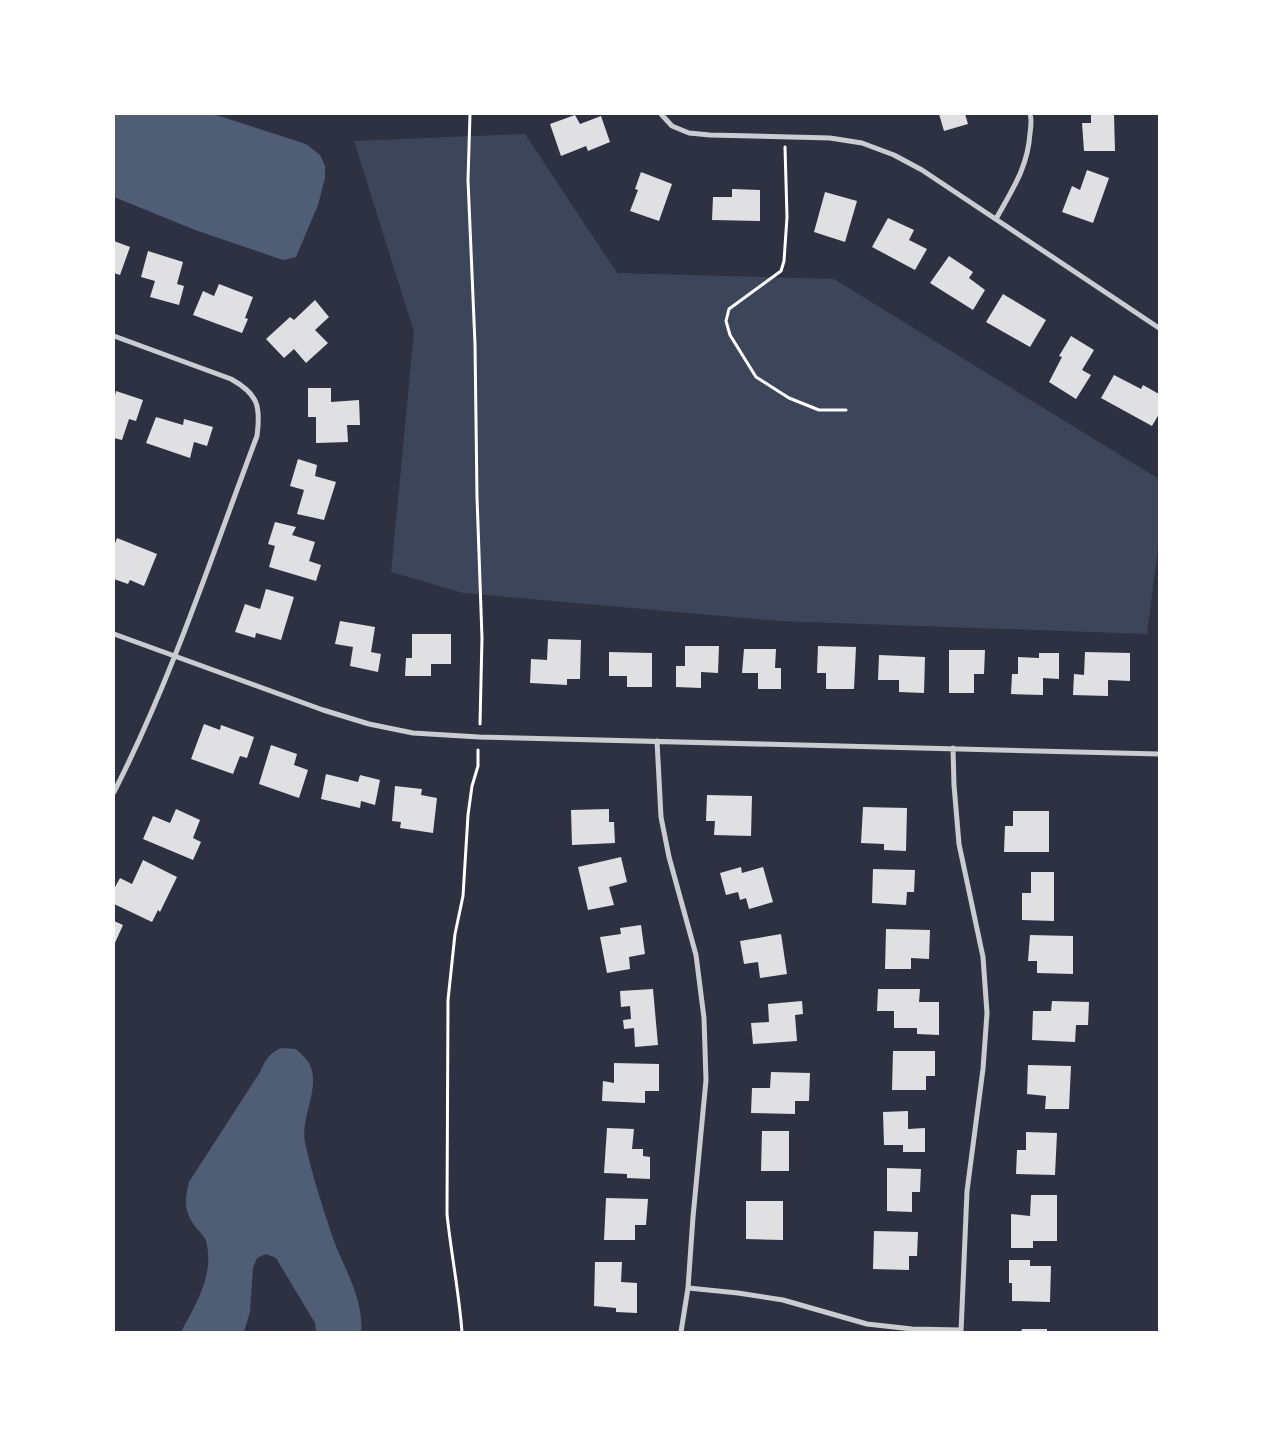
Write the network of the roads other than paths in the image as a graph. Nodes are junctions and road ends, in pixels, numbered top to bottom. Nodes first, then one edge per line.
1 (661, 114) edge
2 (1030, 114) edge
3 (996, 219) junction
4 (1159, 328) edge
5 (114, 336) edge
6 (114, 634) edge
7 (175, 656) junction
8 (657, 741) junction
9 (953, 748) junction
10 (1159, 754) edge
11 (114, 792) edge
12 (688, 1288) junction
13 (961, 1331) edge
14 (681, 1332) edge

1 - 3 street
2 - 3 street
3 - 4 street
5 - 7 street
6 - 7 street
7 - 8 street
7 - 11 street
8 - 9 street
8 - 12 street
9 - 10 street
9 - 13 street
12 - 13 street
12 - 14 street

